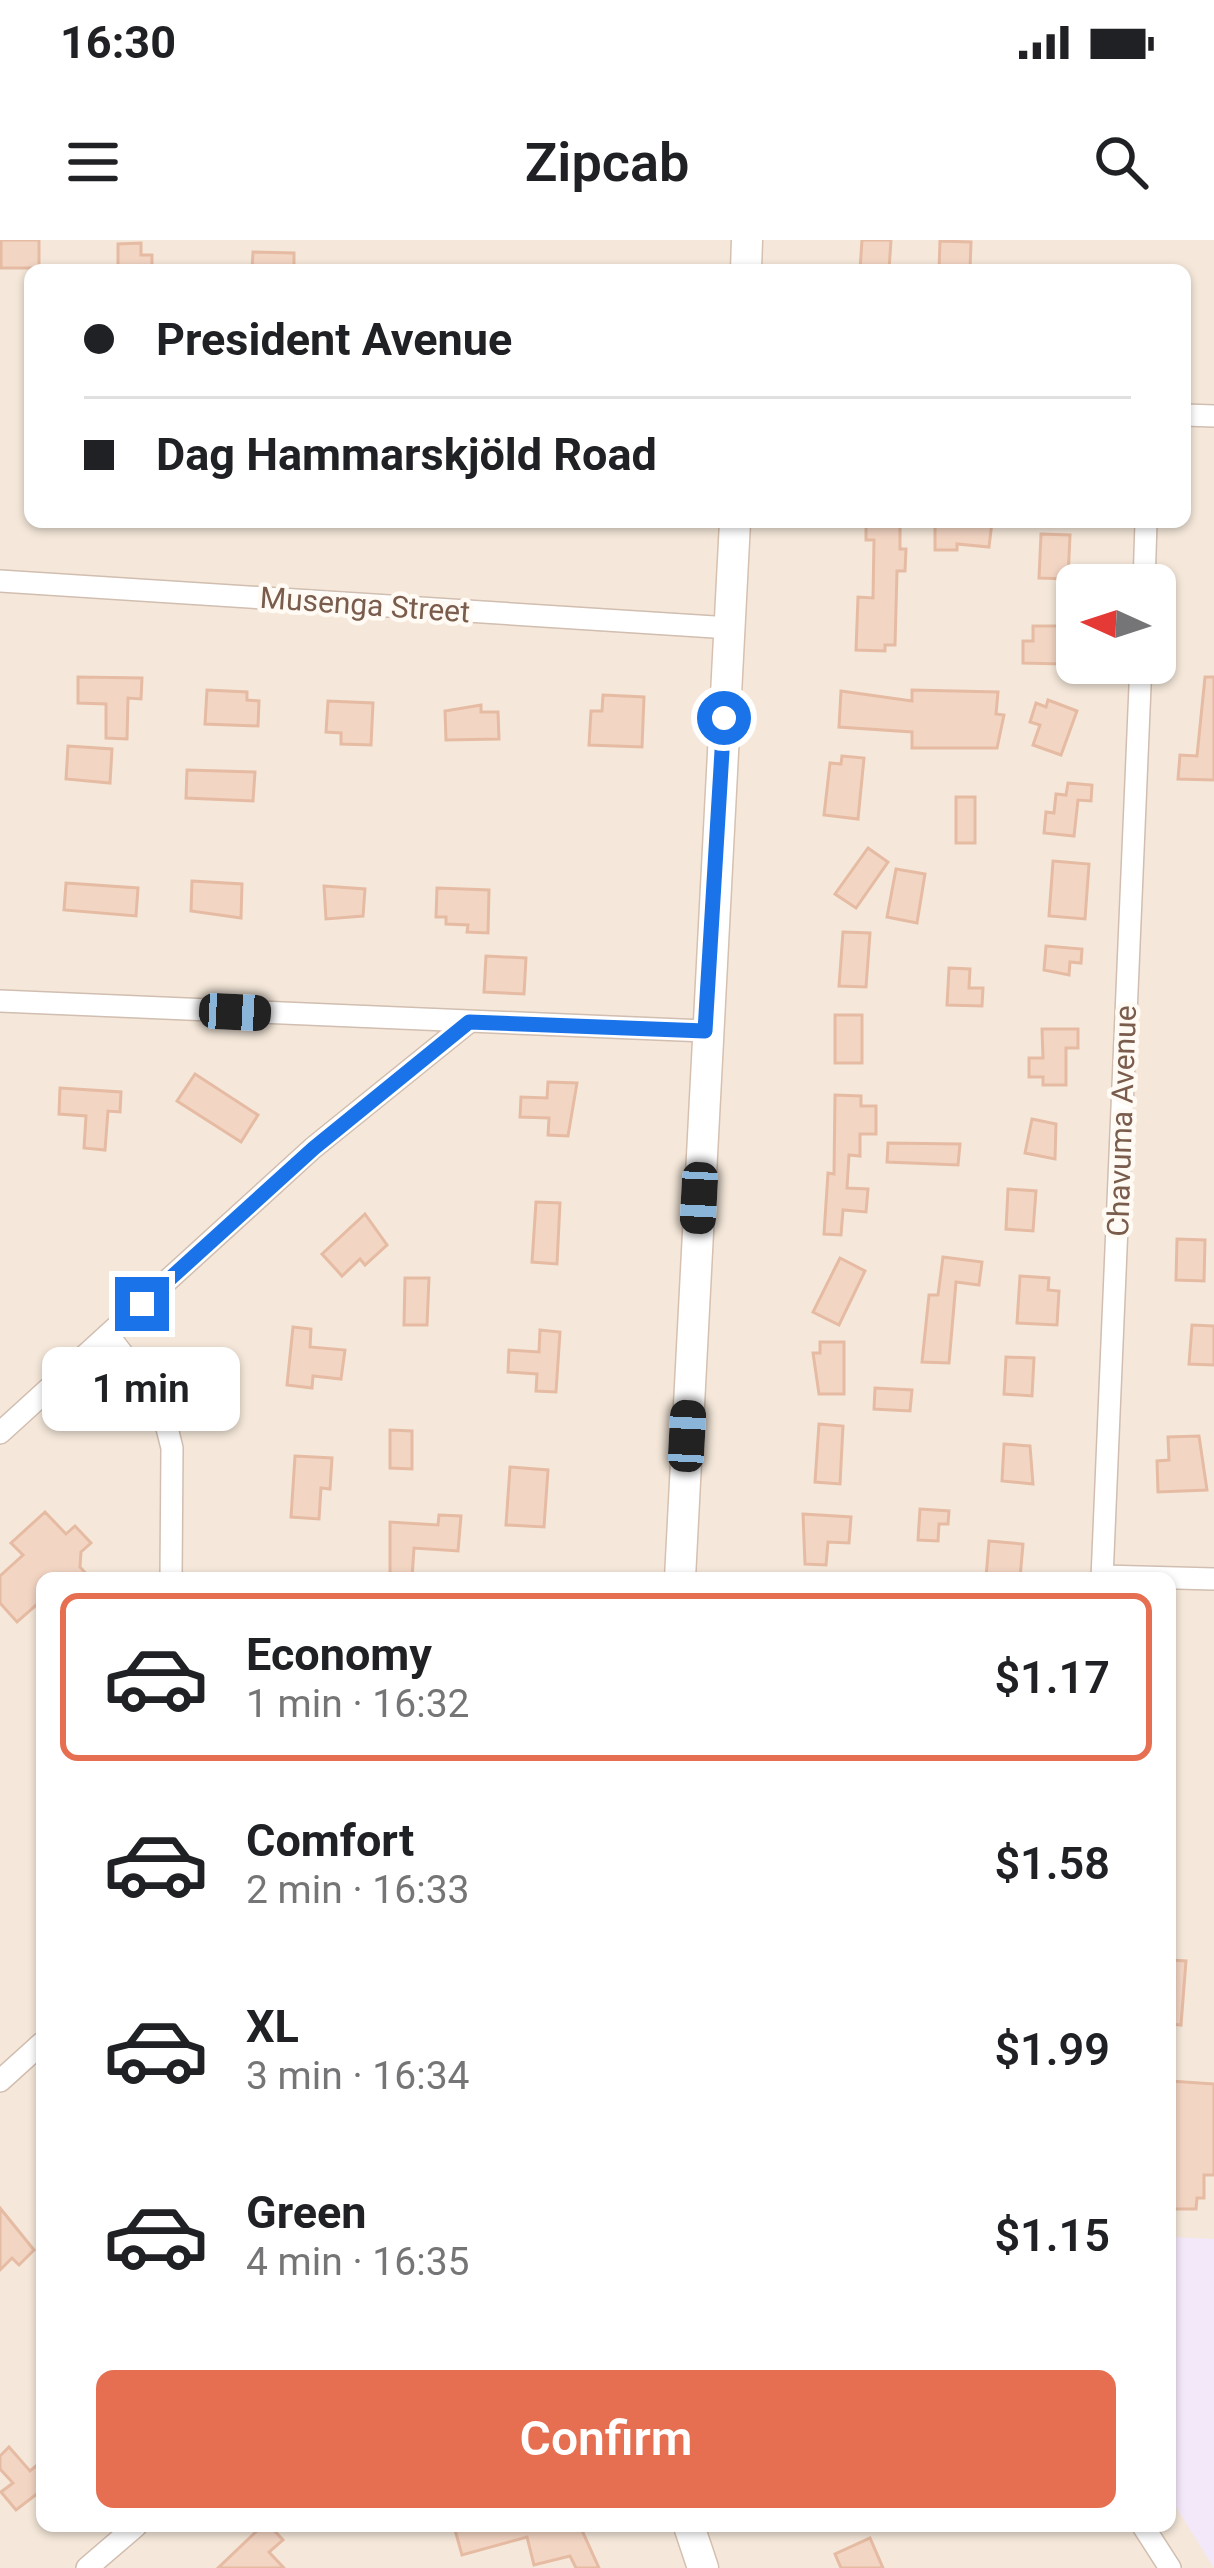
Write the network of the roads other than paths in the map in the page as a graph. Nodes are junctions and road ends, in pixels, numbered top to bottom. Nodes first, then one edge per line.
1 (735, 528) edge
2 (1146, 528) edge
3 (1145, 564) edge
4 (0, 581) edge
5 (730, 628) junction
6 (1141, 684) edge
7 (0, 1002) edge
8 (469, 1022) junction
9 (693, 1030) junction
10 (108, 1335) junction
11 (0, 1432) edge
12 (171, 1572) edge
13 (680, 1572) edge
14 (1102, 1572) edge
15 (1176, 1578) edge
16 (1214, 1579) edge
17 (36, 2048) edge
18 (0, 2081) edge
19 (129, 2532) edge
20 (691, 2532) edge
21 (1146, 2532) edge
22 (87, 2568) edge
23 (704, 2568) edge
24 (1170, 2568) edge

1 - 5 street
2 - 3 street
4 - 5 street, Musenga Street
5 - 9 street
6 - 14 street, Chavuma Avenue
7 - 8 street
7 - 9 street
8 - 9 street
8 - 10 street
9 - 13 street
10 - 11 street
10 - 12 street
15 - 16 street
17 - 18 street
19 - 22 street
20 - 23 street
21 - 24 street

